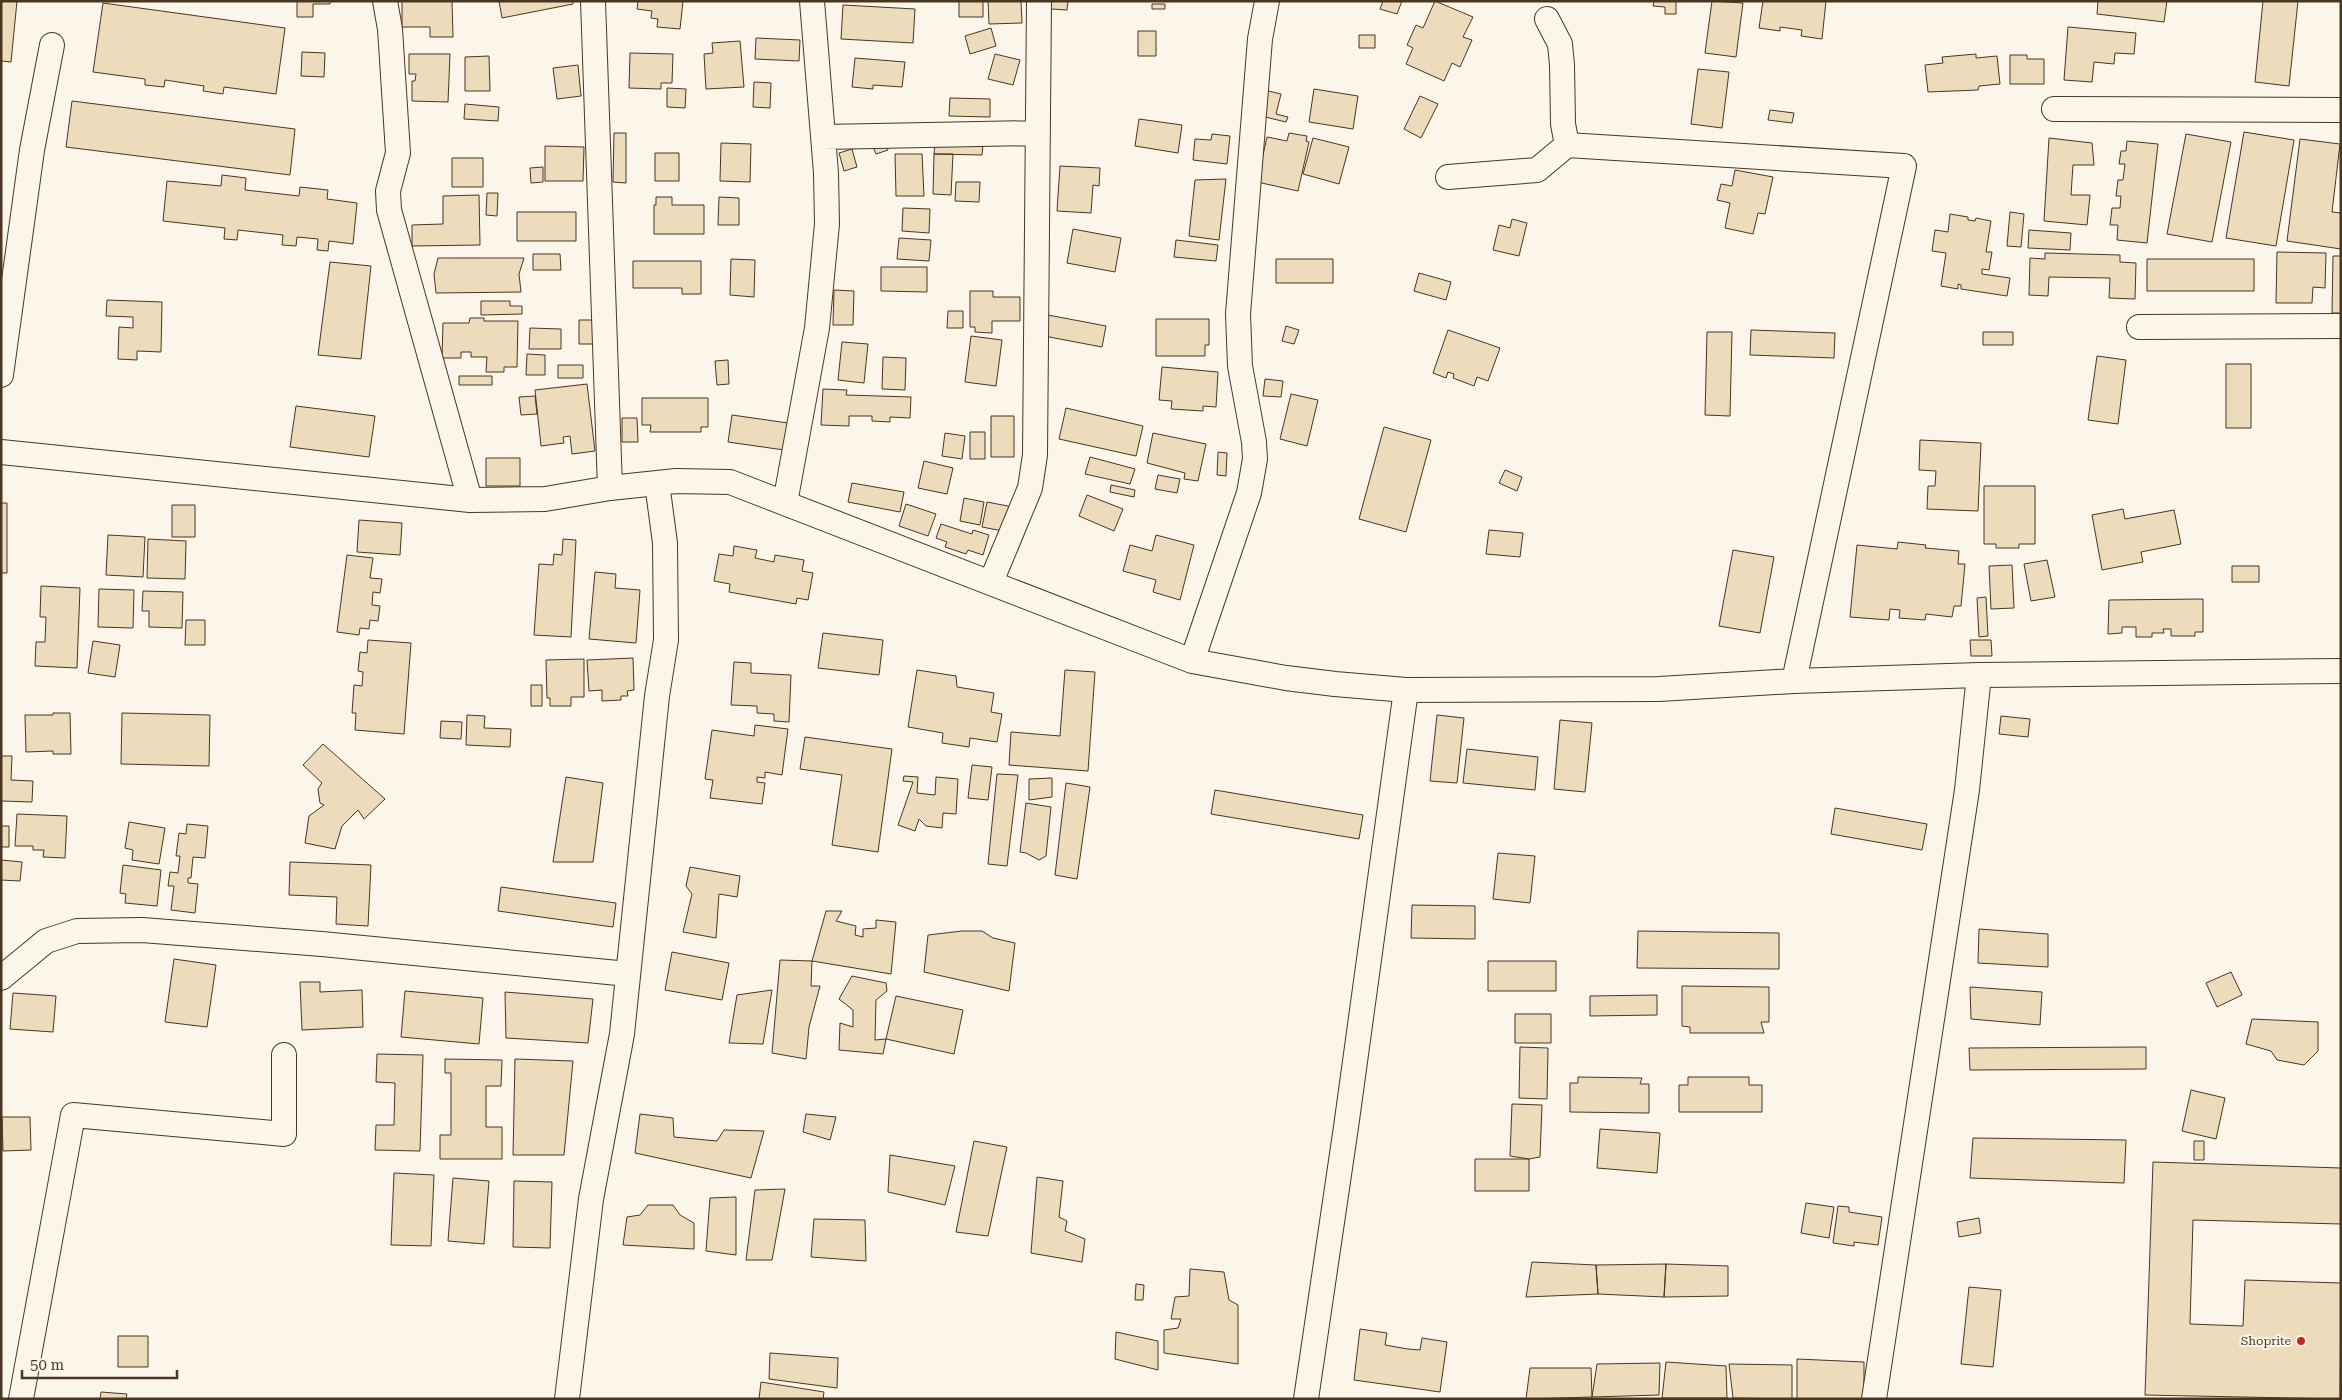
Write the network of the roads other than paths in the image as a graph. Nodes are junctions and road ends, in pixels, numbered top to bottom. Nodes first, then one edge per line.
1 (385, 1) edge
2 (594, 1) edge
3 (812, 1) edge
4 (1039, 1) edge
5 (1267, 1) edge
6 (1547, 19) dead end
7 (52, 45) dead end
8 (2054, 109) dead end
9 (2341, 110) edge
10 (1038, 133) junction
11 (823, 137) junction
12 (1567, 145) junction
13 (1448, 177) dead end
14 (2341, 326) edge
15 (2139, 327) dead end
16 (1, 375) edge
17 (1, 452) edge
18 (657, 483) junction
19 (610, 488) junction
20 (470, 500) junction
21 (785, 503) junction
22 (991, 582) junction
23 (1192, 661) junction
24 (2341, 671) edge
25 (1980, 675) junction
26 (1794, 681) junction
27 (1406, 690) junction
28 (628, 974) junction
29 (1, 978) edge
30 (284, 1055) dead end
31 (21, 1399) edge
32 (567, 1399) edge
33 (1306, 1399) edge
34 (1874, 1399) edge

1 - 20 street
2 - 19 street
3 - 11 street
4 - 10 street
5 - 23 street
6 - 12 street
7 - 16 street
8 - 9 street
10 - 11 street
10 - 22 street
11 - 21 street
12 - 13 street
12 - 26 street
14 - 15 street
17 - 20 street
18 - 19 street
18 - 21 street
18 - 28 street
19 - 20 street
21 - 22 street
22 - 23 street
23 - 27 street
24 - 25 street
25 - 26 street
25 - 34 street
26 - 27 street
27 - 33 street
28 - 29 street
28 - 32 street
30 - 31 street

